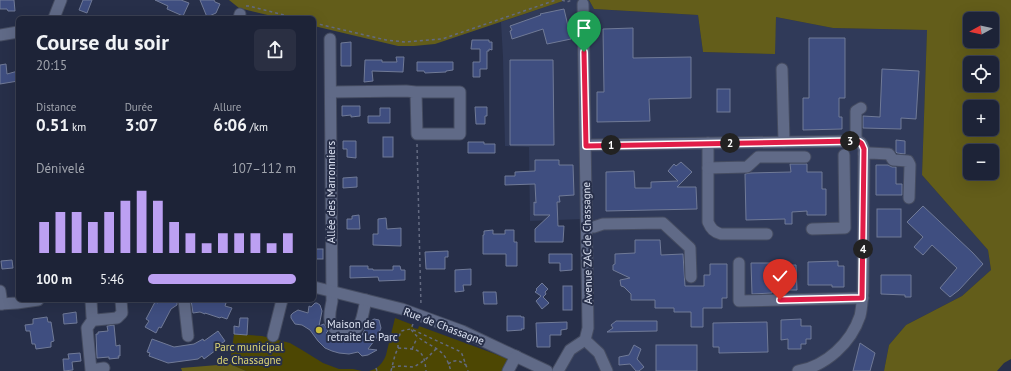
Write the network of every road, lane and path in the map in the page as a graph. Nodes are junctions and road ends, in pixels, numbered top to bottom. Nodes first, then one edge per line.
1 (61, 0) edge
2 (556, 0) edge
3 (562, 0) edge
4 (572, 0) edge
5 (583, 4) dead end
6 (55, 16) edge
7 (239, 16) edge
8 (286, 16) edge
9 (316, 23) edge
10 (16, 32) edge
11 (0, 35) edge
12 (330, 39) dead end
13 (782, 69) dead end
14 (331, 92) junction
15 (416, 92) junction
16 (861, 108) dead end
17 (417, 134) junction
18 (856, 141) junction
19 (784, 142) junction
20 (708, 143) junction
21 (586, 146) junction
22 (864, 154) junction
23 (844, 155) dead end
24 (805, 157) dead end
25 (708, 168) junction
26 (909, 198) dead end
27 (845, 202) junction
28 (864, 202) junction
29 (587, 227) junction
30 (812, 230) dead end
31 (767, 234) dead end
32 (739, 263) dead end
33 (691, 277) dead end
34 (316, 287) edge
35 (0, 291) edge
36 (332, 291) junction
37 (862, 298) junction
38 (366, 300) junction
39 (24, 302) edge
40 (90, 302) edge
41 (121, 302) edge
42 (184, 302) edge
43 (282, 302) edge
44 (1, 304) edge
45 (417, 315) junction
46 (94, 318) junction
47 (411, 330) junction
48 (188, 336) dead end
49 (274, 336) dead end
50 (417, 337) junction
51 (585, 340) junction
52 (398, 348) junction
53 (412, 349) junction
54 (436, 349) junction
55 (516, 356) junction
56 (425, 360) junction
57 (448, 364) junction
58 (466, 365) junction
59 (392, 367) junction
60 (104, 368) dead end
61 (376, 368) dead end
62 (377, 371) edge
63 (391, 371) edge
64 (426, 371) edge
65 (451, 371) edge
66 (468, 371) edge
67 (508, 371) edge
68 (547, 371) edge
69 (558, 371) edge
70 (607, 371) edge
71 (798, 371) edge

1 - 6 street
2 - 9 path
3 - 4 path
5 - 21 street, Avenue ZAC de Chassagne
7 - 8 path
10 - 11 street
12 - 14 street, Allée des Marronniers
13 - 19 street
14 - 15 street
14 - 36 street, Allée des Marronniers
15 - 17 street
15 - 17 street
16 - 18 street
17 - 45 path
18 - 19 street
18 - 22 street
19 - 20 street
20 - 21 street
20 - 25 street
21 - 29 street, Avenue ZAC de Chassagne
22 - 26 street
22 - 28 street
23 - 27 street
24 - 25 street
25 - 31 street
27 - 28 street
27 - 30 street
28 - 37 street
29 - 33 street
29 - 51 street, Avenue ZAC de Chassagne
32 - 37 street
34 - 36 street, Rue de Chassagne
35 - 44 street
36 - 38 street, Rue de Chassagne
36 - 38 street, Allée des Marronniers
37 - 71 street
38 - 45 street, Rue de Chassagne
39 - 44 street
40 - 46 street
41 - 46 street
42 - 48 street
43 - 49 street
45 - 47 path
45 - 55 street, Rue de Chassagne
46 - 60 street
47 - 50 path
47 - 52 path
47 - 58 path
50 - 53 path
50 - 54 path
51 - 69 street
51 - 70 street
52 - 53 path
52 - 59 path
53 - 56 path
54 - 56 path
54 - 57 path
55 - 67 street
55 - 68 street, Rue de Chassagne
56 - 59 path
56 - 64 path
57 - 58 path
57 - 65 path
58 - 66 path
59 - 63 path
61 - 62 path

